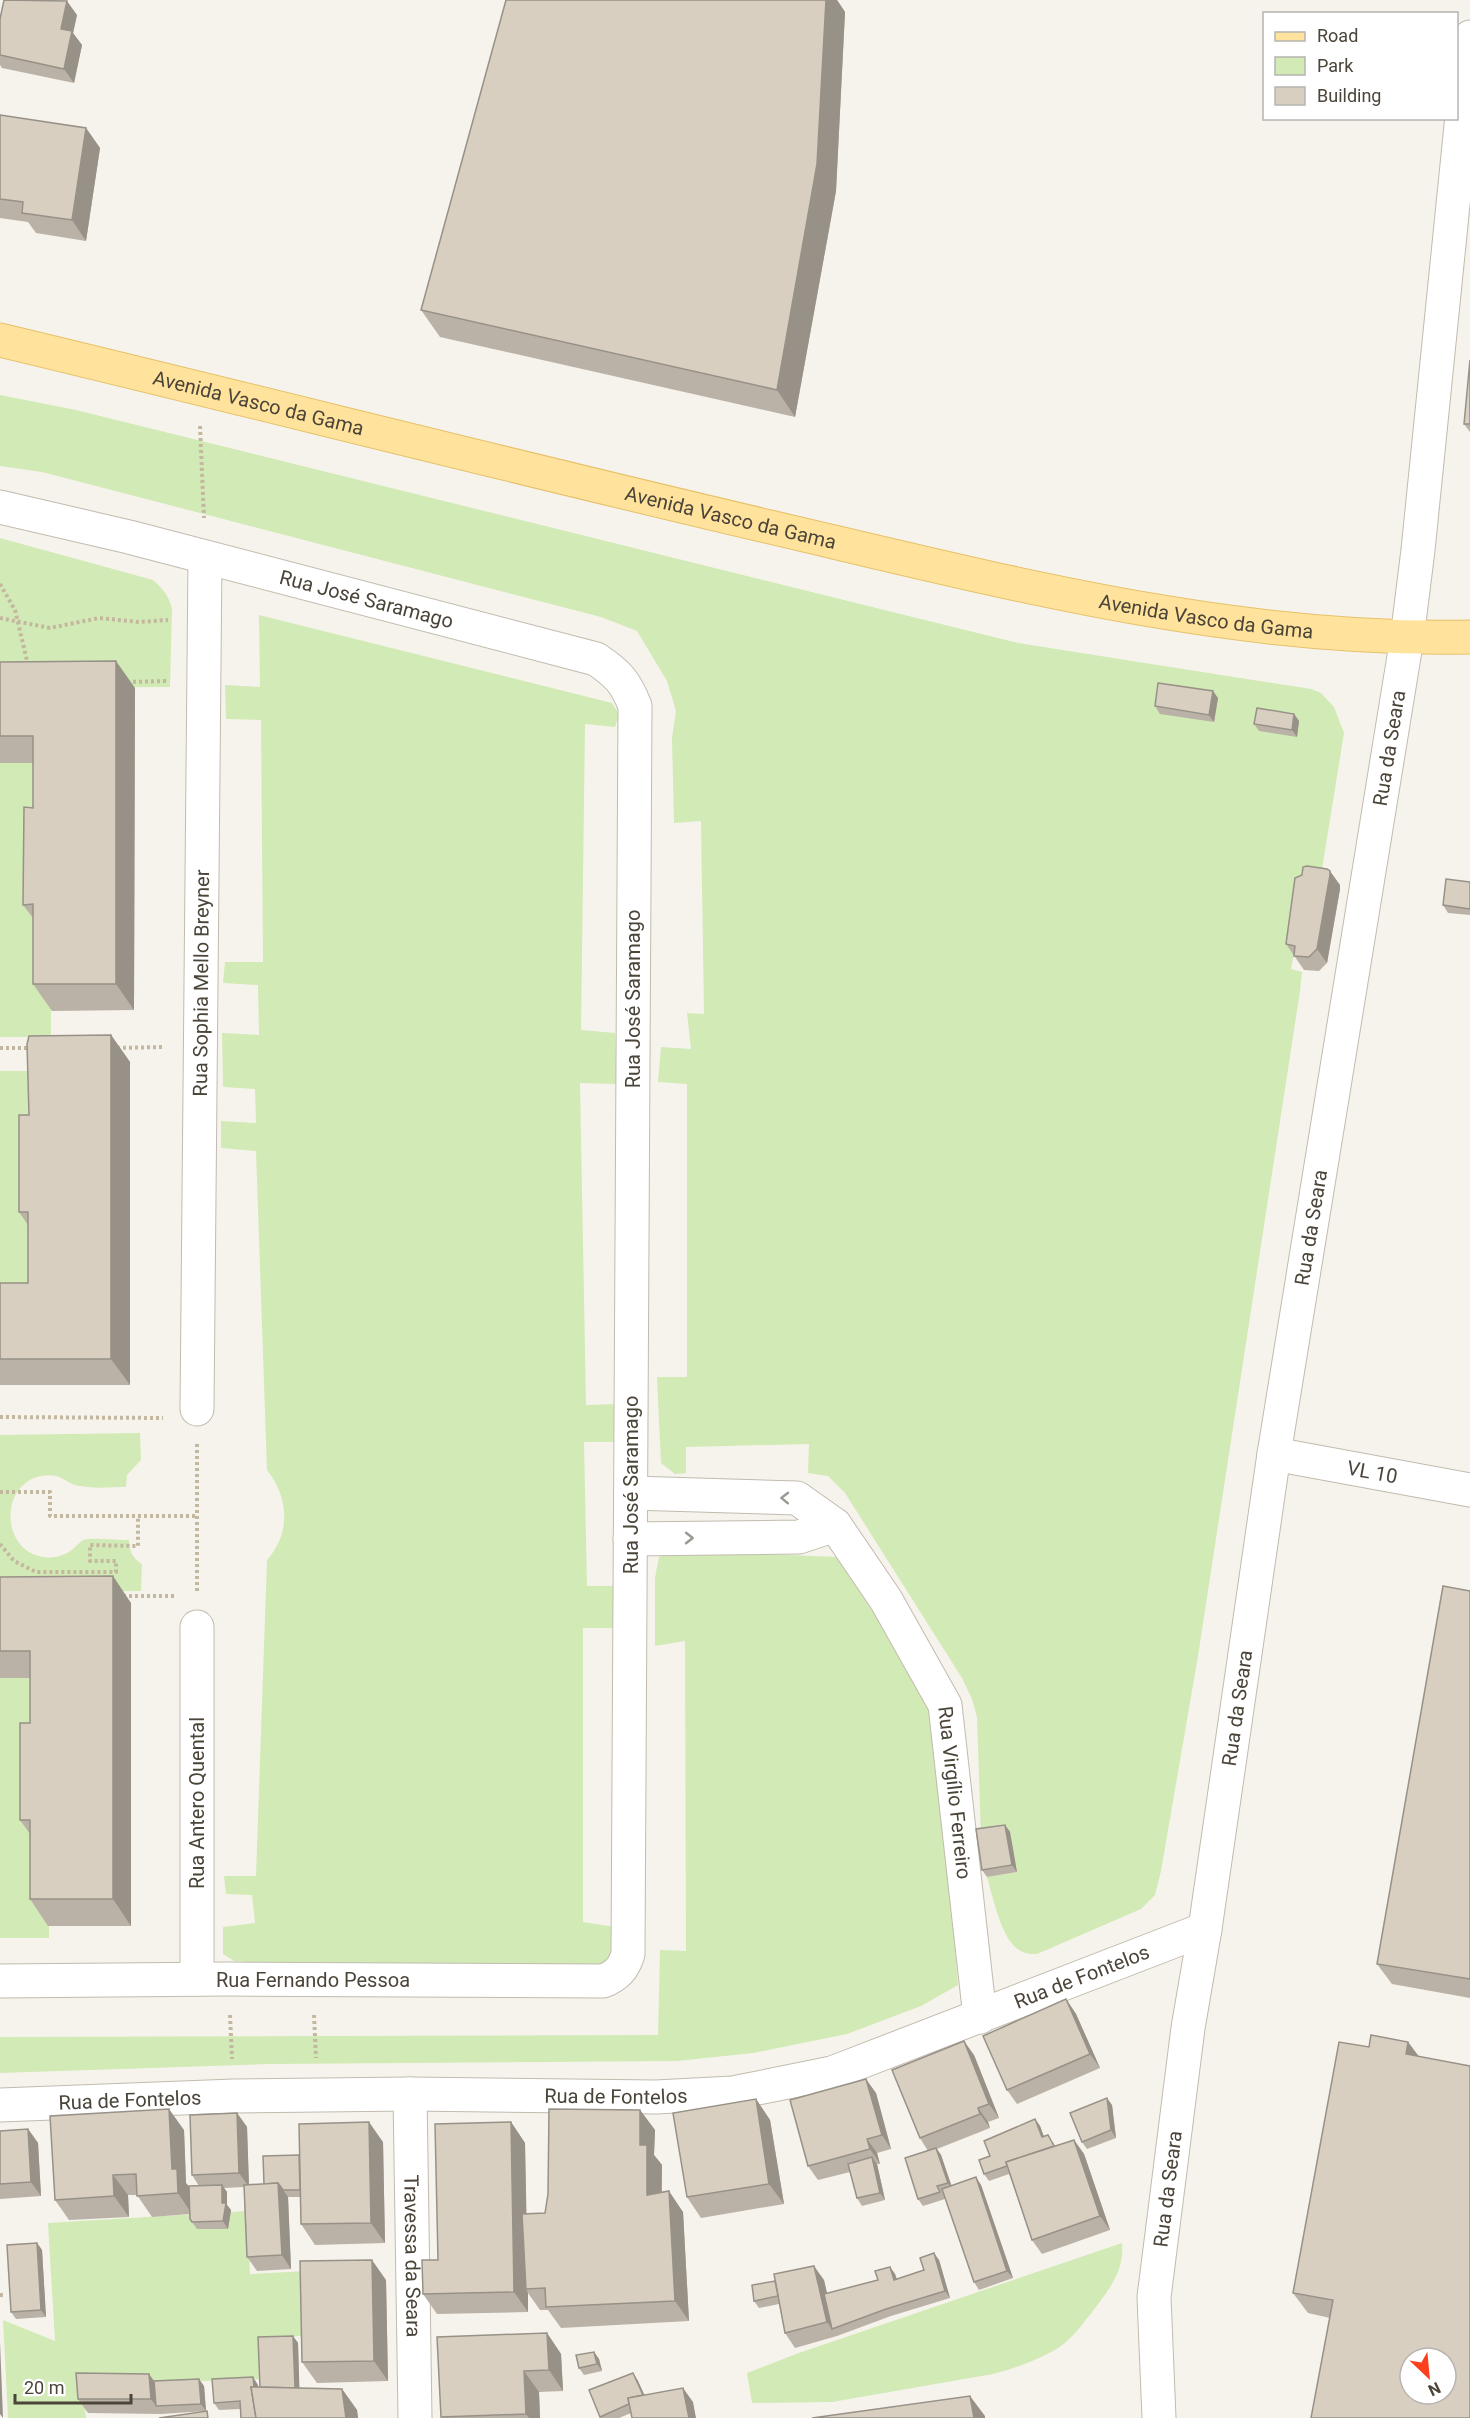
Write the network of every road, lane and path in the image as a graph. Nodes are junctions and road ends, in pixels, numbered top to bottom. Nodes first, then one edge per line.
1 (1470, 37) edge
2 (0, 340) edge
3 (198, 387) junction
4 (0, 507) edge
5 (205, 558) junction
6 (0, 584) edge
7 (205, 615) junction
8 (0, 618) edge
9 (17, 622) junction
10 (1470, 637) edge
11 (1407, 638) junction
12 (30, 671) edge
13 (204, 681) junction
14 (125, 682) dead end
15 (200, 1047) junction
16 (0, 1048) edge
17 (35, 1048) edge
18 (106, 1048) edge
19 (197, 1414) junction
20 (0, 1418) edge
21 (1274, 1454) junction
22 (1470, 1490) edge
23 (0, 1492) edge
24 (631, 1493) junction
25 (138, 1516) junction
26 (197, 1516) junction
27 (835, 1525) junction
28 (630, 1539) junction
29 (0, 1544) edge
30 (116, 1597) edge
31 (197, 1612) junction
32 (1205, 1929) junction
33 (622, 1969) joint
34 (212, 1979) junction
35 (312, 1980) junction
36 (0, 1981) edge
37 (980, 2017) junction
38 (410, 2094) junction
39 (318, 2095) junction
40 (234, 2096) junction
41 (0, 2105) edge
42 (0, 2295) edge
43 (6, 2295) dead end
44 (415, 2418) edge
45 (1159, 2418) edge

1 - 11 street, Rua da Seara
2 - 3 main road, Avenida Vasco da Gama
3 - 5 path
3 - 11 main road, Avenida Vasco da Gama
4 - 5 street, Rua José Saramago
5 - 7 street, Rua Sophia Mello Breyner
5 - 24 street, Rua José Saramago
6 - 9 path
7 - 9 path
7 - 13 street, Rua Sophia Mello Breyner
8 - 9 path
9 - 12 path
10 - 11 main road, Avenida Vasco da Gama
11 - 21 street, Rua da Seara
13 - 14 path
13 - 15 street, Rua Sophia Mello Breyner
15 - 18 path
15 - 19 street, Rua Sophia Mello Breyner
16 - 17 path
19 - 20 path
19 - 26 path
21 - 22 street, VL 10
21 - 32 street, Rua da Seara
23 - 25 path
27 -> 24 street, Rua Virgílio Ferreiro
24 - 28 street, Rua José Saramago
25 - 26 path
25 - 29 path
26 - 31 path
28 -> 27 street
27 - 37 street, Rua Virgílio Ferreiro
28 - 33 street, Rua José Saramago
30 - 31 path
31 - 34 street, Rua Antero Quental
32 - 37 street, Rua de Fontelos
32 - 45 street, Rua da Seara
33 - 35 street, Rua Fernando Pessoa
34 - 35 street, Rua Fernando Pessoa
34 - 36 street, Rua Fernando Pessoa
34 - 40 path
35 - 39 path
37 - 38 street, Rua de Fontelos
38 - 39 street, Rua de Fontelos
38 - 44 street, Travessa da Seara
39 - 40 street, Rua de Fontelos
40 - 41 street, Rua de Fontelos
42 - 43 path

